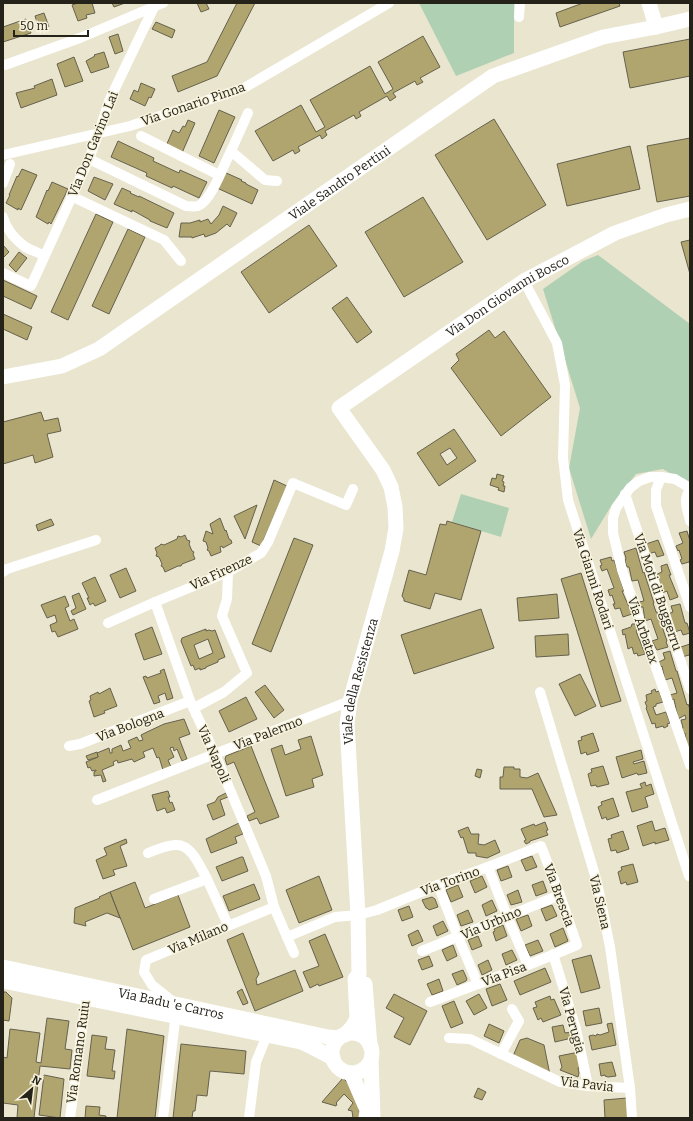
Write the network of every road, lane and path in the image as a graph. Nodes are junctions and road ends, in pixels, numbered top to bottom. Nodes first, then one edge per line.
1 (389, 3) edge
2 (520, 3) edge
3 (649, 3) edge
4 (157, 4) edge
5 (519, 17) dead end
6 (690, 20) edge
7 (656, 27) junction
8 (5, 65) dead end
9 (248, 113) dead end
10 (99, 132) junction
11 (141, 136) dead end
12 (231, 151) junction
13 (3, 155) edge
14 (88, 159) junction
15 (10, 164) dead end
16 (219, 175) junction
17 (277, 181) dead end
18 (3, 184) edge
19 (71, 196) junction
20 (690, 209) edge
21 (3, 218) edge
22 (44, 256) junction
23 (181, 261) dead end
24 (3, 274) edge
25 (524, 281) junction
26 (3, 377) edge
27 (339, 408) joint
28 (661, 477) junction
29 (353, 489) dead end
30 (690, 489) edge
31 (625, 494) junction
32 (690, 522) edge
33 (96, 540) dead end
34 (5, 571) edge
35 (228, 572) junction
36 (155, 602) junction
37 (690, 607) edge
38 (108, 623) dead end
39 (690, 689) edge
40 (540, 692) dead end
41 (350, 701) junction
42 (192, 705) junction
43 (69, 746) dead end
44 (215, 754) junction
45 (690, 765) edge
46 (97, 800) dead end
47 (541, 846) joint
48 (148, 853) dead end
49 (488, 867) junction
50 (689, 876) edge
51 (207, 879) junction
52 (438, 885) junction
53 (560, 895) junction
54 (154, 899) dead end
55 (274, 907) junction
56 (358, 915) junction
57 (507, 916) junction
58 (228, 925) junction
59 (287, 937) junction
60 (458, 937) junction
61 (577, 945) joint
62 (422, 951) dead end
63 (294, 953) dead end
64 (553, 954) junction
65 (528, 965) junction
66 (3, 967) edge
67 (359, 974) junction
68 (3, 981) edge
69 (478, 984) junction
70 (87, 992) junction
71 (430, 1002) dead end
72 (512, 1009) dead end
73 (176, 1011) junction
74 (267, 1035) junction
75 (342, 1036) junction
76 (449, 1038) dead end
77 (371, 1053) junction
78 (501, 1054) junction
79 (333, 1058) junction
80 (351, 1073) junction
81 (588, 1086) junction
82 (630, 1088) junction
83 (70, 1118) edge
84 (164, 1118) edge
85 (249, 1118) edge
86 (366, 1118) edge
87 (373, 1118) edge
88 (632, 1118) edge

1 - 10 street, Via Gonario Pinna
2 - 5 street
3 - 7 main road
4 - 8 street
4 - 10 street, Via Don Gavino Lai
6 - 7 main road, Viale Sandro Pertini
7 - 26 main road, Viale Sandro Pertini
9 - 12 street
10 - 13 street, Via Gonario Pinna
10 - 14 street, Via Don Gavino Lai
11 - 16 street
12 - 16 street
12 - 17 street
14 - 16 street
14 - 19 street, Via Don Gavino Lai
15 - 18 street
19 - 22 street, Via Don Gavino Lai
19 - 23 street
20 - 25 main road, Via Don Giovanni Bosco
21 - 22 street
22 - 24 street, Via Don Gavino Lai
25 - 27 main road, Via Don Giovanni Bosco
25 - 50 street, Via Gianni Rodari
27 - 41 main road, Viale della Resistenza
28 - 30 street
28 - 31 street, Via Arbatax
28 - 37 street
29 - 35 street, Via Firenze
30 - 32 street
31 - 39 street, Via Moti di Buggerru
31 - 45 street, Via Arbatax
33 - 34 street
35 - 36 street, Via Firenze
35 - 42 street, Via Bologna
36 - 38 street, Via Firenze
36 - 42 street, Via Napoli
40 - 82 street, Via Siena
41 - 44 street, Via Palermo
41 - 56 main road, Viale della Resistenza
42 - 43 street, Via Bologna
42 - 44 street, Via Napoli
44 - 46 street, Via Palermo
44 - 55 street, Via Napoli
47 - 49 street, Via Torino
47 - 53 street, Via Brescia
48 - 51 street
49 - 52 street, Via Torino
49 - 57 street
51 - 54 street
51 - 58 street
52 - 56 street, Via Torino
52 - 60 street
53 - 57 street, Via Urbino
53 - 61 street, Via Brescia
55 - 58 street, Via Milano
55 - 59 street
56 - 59 street
56 - 67 main road, Viale della Resistenza
57 - 60 street, Via Urbino
57 - 65 street
58 - 73 street, Via Milano
59 - 63 street
60 - 62 street, Via Urbino
60 - 69 street
61 - 64 street, Via Pisa
64 - 65 street, Via Pisa
64 - 81 street, Via Perugia
65 - 69 street, Via Pisa
66 - 70 main road, Via Badu 'e Carros
67 - 75 main road, Viale della Resistenza
67 - 77 main road, Viale della Resistenza
68 - 70 main road, Via Badu 'e Carros
69 - 71 street, Via Pisa
70 - 73 main road, Via Badu 'e Carros
70 - 83 street, Via Romano Ruiu
72 - 78 street
73 - 74 main road, Via Badu 'e Carros
73 - 75 main road, Via Badu 'e Carros
73 - 84 street
74 - 79 main road, Via Badu 'e Carros
74 - 85 street
75 - 77 main road
75 - 79 main road
76 - 78 street, Via Pavia
77 - 80 main road
77 - 87 main road, Viale della Resistenza
78 - 81 street, Via Pavia
79 - 80 main road
80 - 86 main road
81 - 82 street, Via Pavia
82 - 88 street, Via Siena

